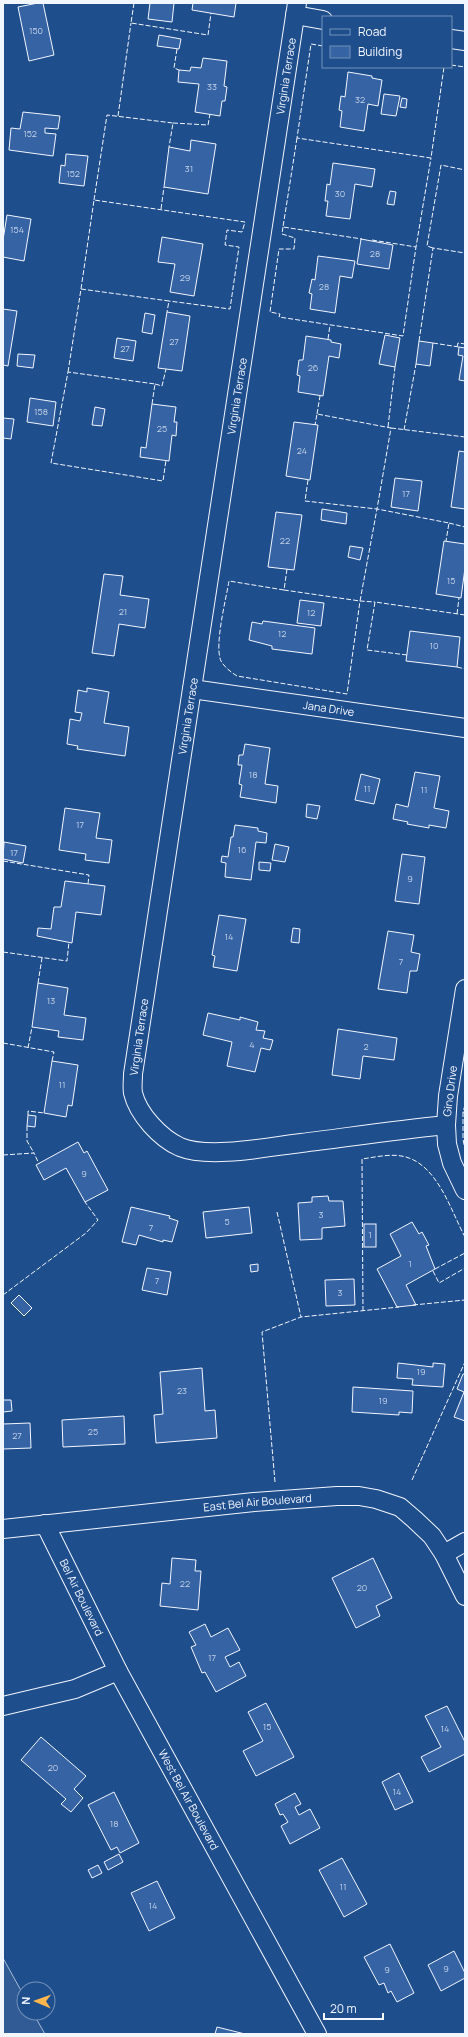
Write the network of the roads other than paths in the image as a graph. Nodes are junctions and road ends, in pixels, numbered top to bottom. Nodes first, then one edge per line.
1 (296, 9) edge
2 (322, 20) edge
3 (452, 39) edge
4 (465, 41) edge
5 (192, 689) junction
6 (465, 728) edge
7 (465, 990) edge
8 (446, 1125) junction
9 (465, 1190) edge
10 (45, 1524) junction
11 (3, 1529) edge
12 (465, 1542) edge
13 (444, 1554) junction
14 (465, 1596) edge
15 (118, 1671) junction
16 (3, 1706) edge
17 (317, 2034) edge

1 - 2 street
1 - 5 street, Virginia Terrace
3 - 4 street
5 - 6 street, Jana Drive
5 - 8 street, Virginia Terrace
7 - 8 street, Gino Drive
8 - 9 street, Gino Drive
10 - 11 street, East Bel Air Boulevard
10 - 13 street, East Bel Air Boulevard
10 - 15 street, Bel Air Boulevard
12 - 13 street
13 - 14 street, East Bel Air Boulevard
15 - 16 street
15 - 17 street, West Bel Air Boulevard

